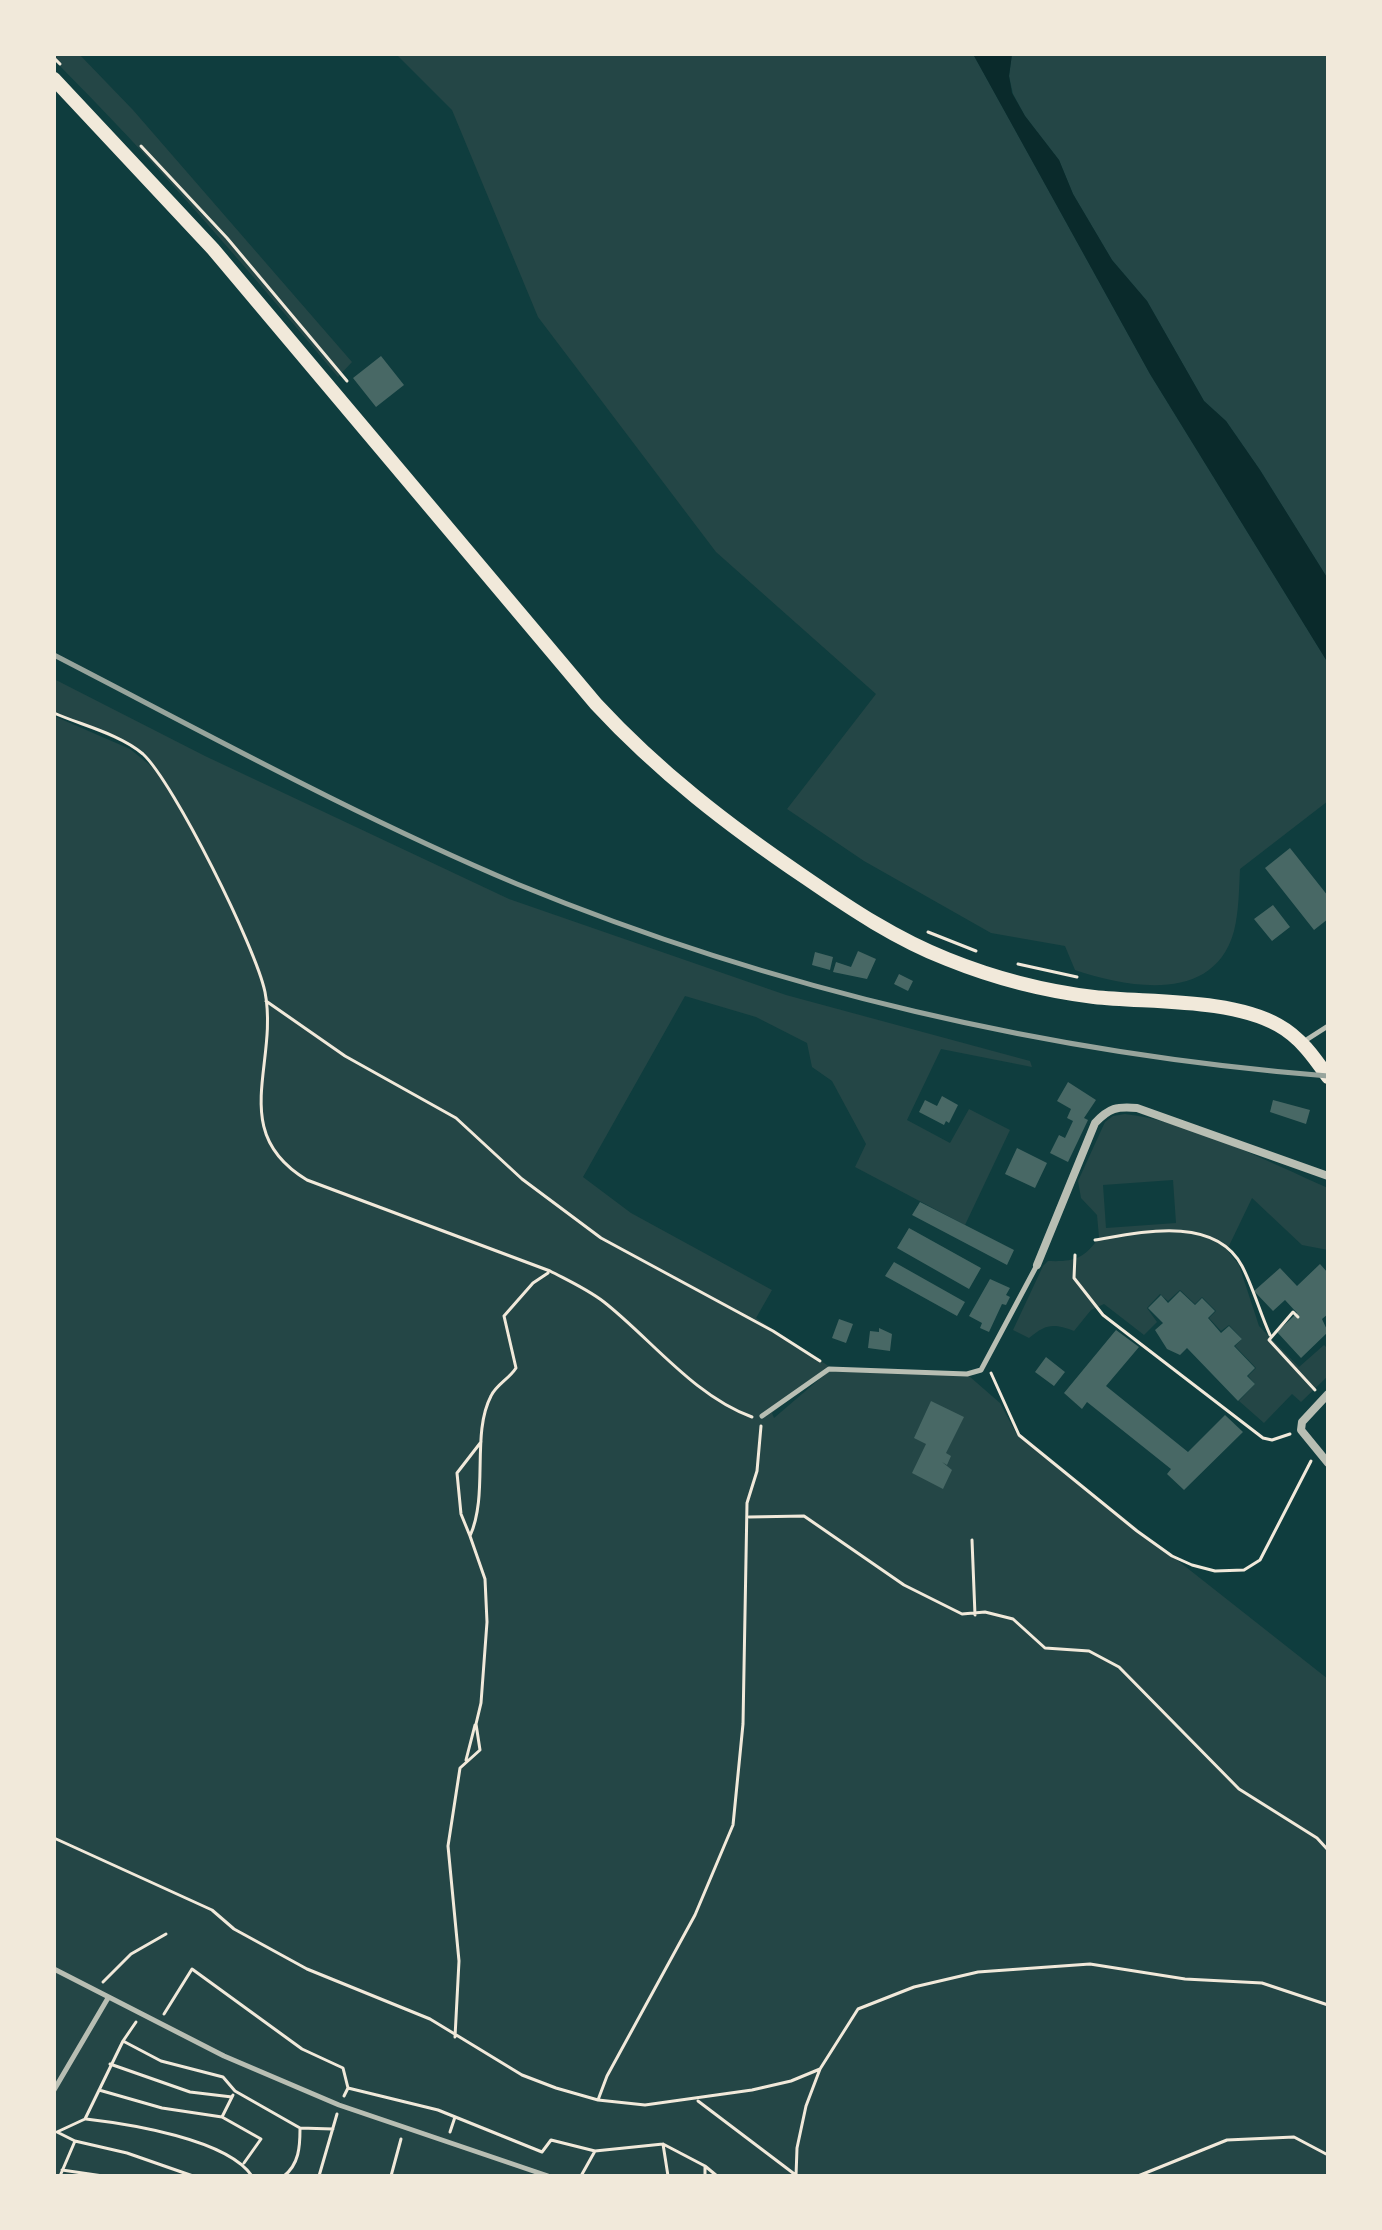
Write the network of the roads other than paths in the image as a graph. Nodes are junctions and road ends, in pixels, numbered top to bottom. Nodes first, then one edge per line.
1 (59, 73) edge
2 (1328, 1026) edge
3 (1302, 1043) junction
4 (1328, 1077) edge
5 (1328, 1176) edge
6 (1037, 1265) joint
7 (1326, 1397) edge
8 (762, 1416) road end
9 (1328, 1463) edge
10 (54, 1969) edge
11 (108, 1998) junction
12 (54, 2090) edge
13 (548, 2176) edge

1 - 3 main road
2 - 3 lane
3 - 4 main road
5 - 6 street
6 - 8 lane
7 - 9 street
10 - 11 lane
11 - 12 lane
11 - 13 lane

